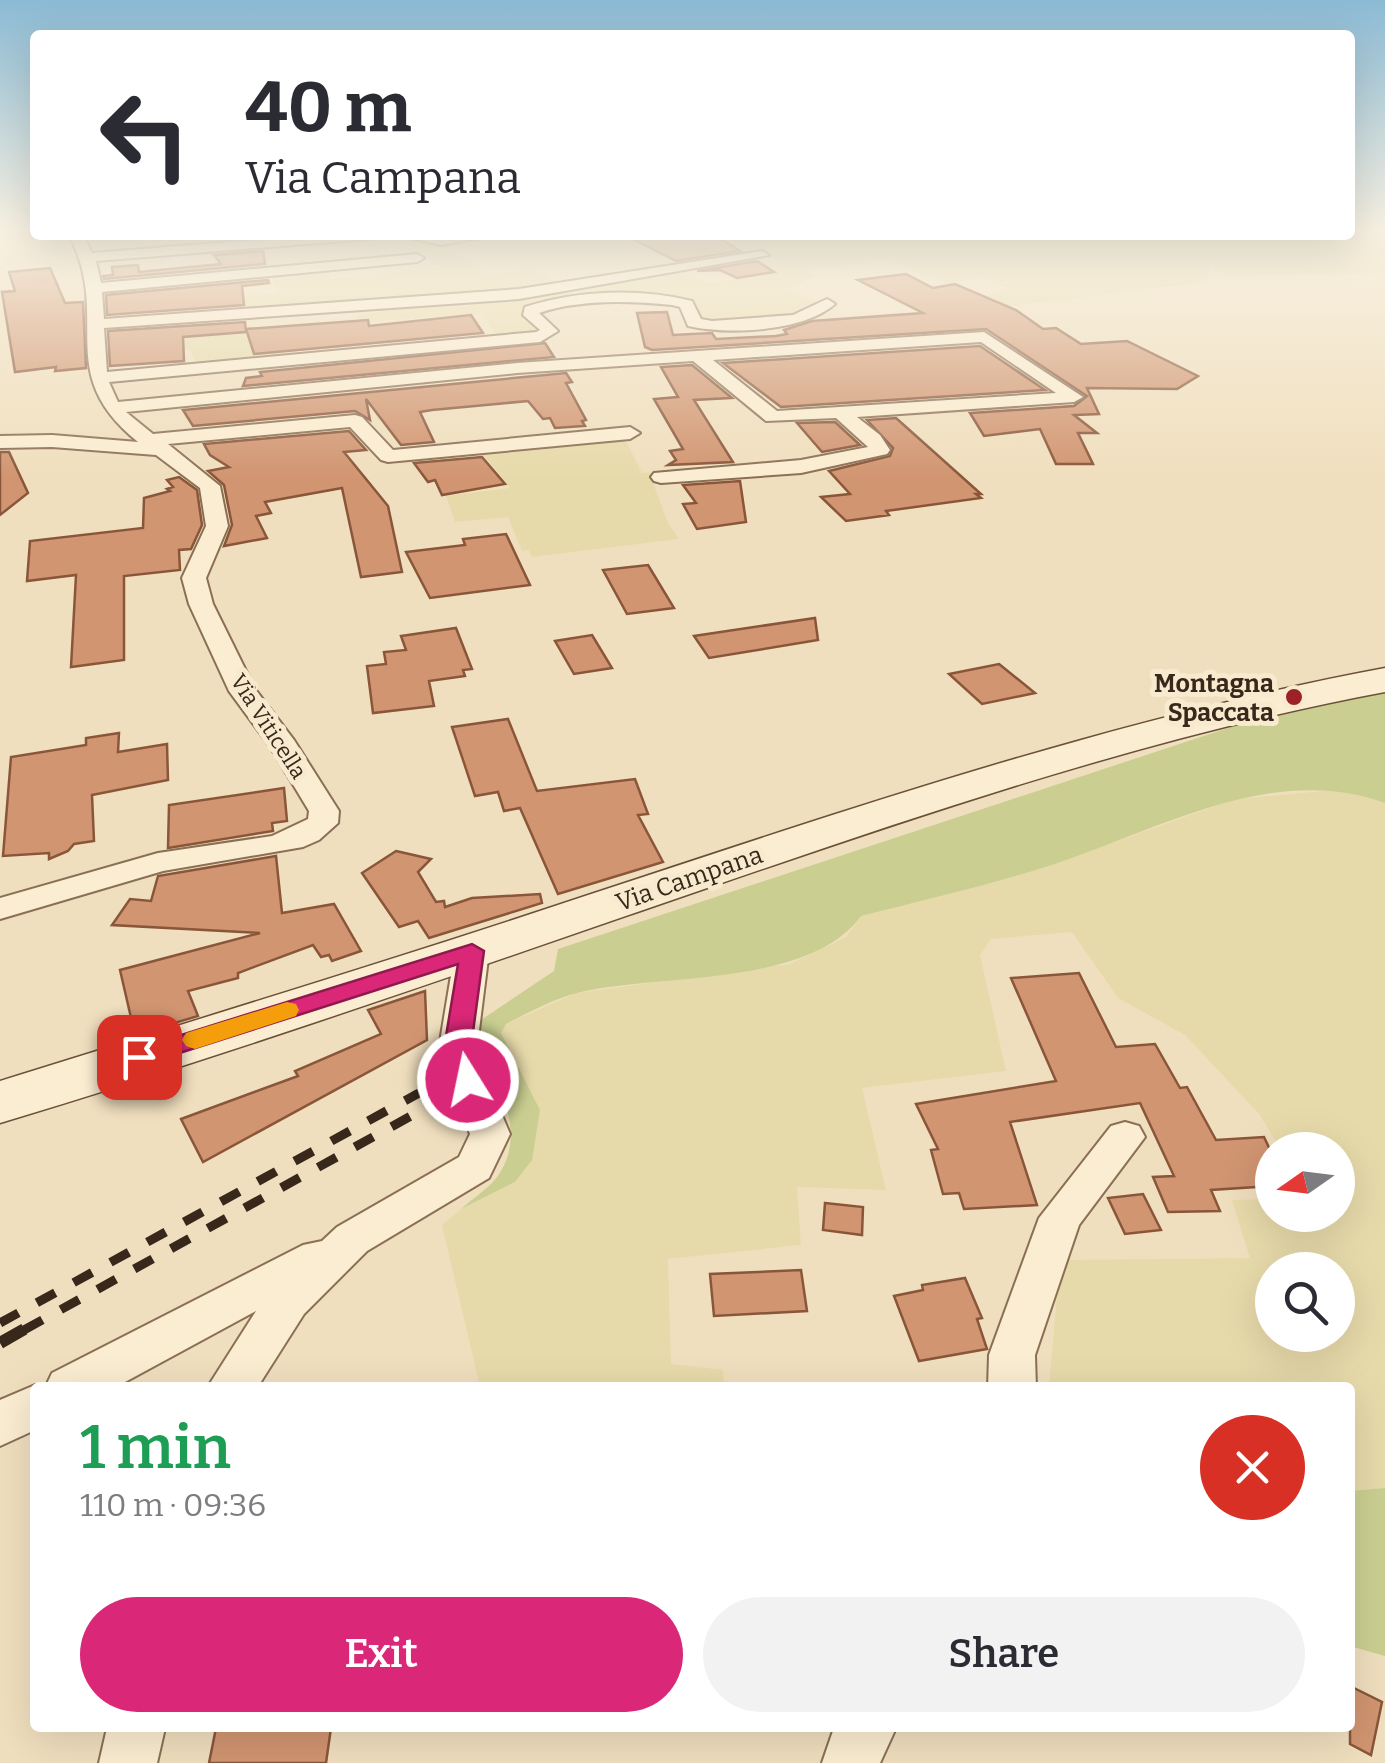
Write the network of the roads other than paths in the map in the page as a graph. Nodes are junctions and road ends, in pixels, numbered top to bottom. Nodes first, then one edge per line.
1 (97, 313) edge
2 (249, 313) edge
3 (531, 313) edge
4 (690, 313) edge
5 (809, 313) edge
6 (98, 324) junction
7 (697, 356) junction
8 (98, 378) junction
9 (112, 408) junction
10 (841, 413) junction
11 (630, 433) dead end
12 (0, 442) edge
13 (159, 445) junction
14 (662, 477) dead end
15 (1385, 680) edge
16 (0, 909) edge
17 (472, 951) junction
18 (0, 1102) edge
19 (1125, 1136) dead end
20 (352, 1239) junction
21 (81, 1382) edge
22 (235, 1382) edge
23 (1012, 1382) edge
24 (30, 1409) edge
25 (0, 1424) edge
26 (135, 1732) edge
27 (864, 1732) edge
28 (128, 1763) edge
29 (851, 1763) edge

1 - 6 street, Via Viticella
2 - 6 street
3 - 8 street
4 - 5 street
6 - 8 street, Via Viticella
7 - 9 street
7 - 10 street
7 - 10 street
8 - 9 street, Via Viticella
9 - 13 street, Via Viticella
10 - 14 street
11 - 13 street
12 - 13 street
13 - 16 street, Via Viticella
15 - 17 main road, Via Campana
17 - 18 main road, Via Campana
17 - 20 street
19 - 23 street
20 - 21 street
20 - 22 street
24 - 25 street
26 - 28 street
27 - 29 street

